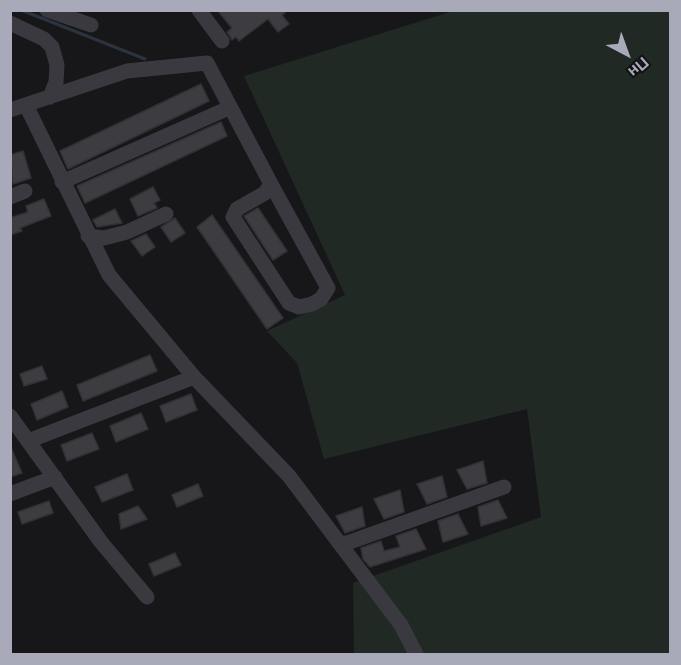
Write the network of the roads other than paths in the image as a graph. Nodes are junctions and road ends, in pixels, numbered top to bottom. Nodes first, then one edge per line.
1 (47, 10) edge
2 (198, 10) edge
3 (10, 23) edge
4 (91, 25) dead end
5 (222, 41) dead end
6 (50, 97) junction
7 (26, 105) junction
8 (10, 110) edge
9 (222, 111) dead end
10 (62, 182) junction
11 (271, 184) junction
12 (166, 214) dead end
13 (88, 236) junction
14 (194, 377) junction
15 (10, 416) edge
16 (28, 441) junction
17 (54, 477) junction
18 (504, 488) dead end
19 (10, 494) edge
20 (339, 543) junction
21 (147, 597) dead end
22 (416, 654) edge

1 - 4 street
2 - 5 street
3 - 6 street
6 - 7 street
6 - 11 street
7 - 8 street
7 - 10 street
9 - 10 street
10 - 13 street
11 - 11 street
12 - 13 street
13 - 14 street
14 - 16 street
14 - 20 street
15 - 16 street
16 - 17 street
17 - 19 street
17 - 21 street
18 - 20 street
20 - 22 street

